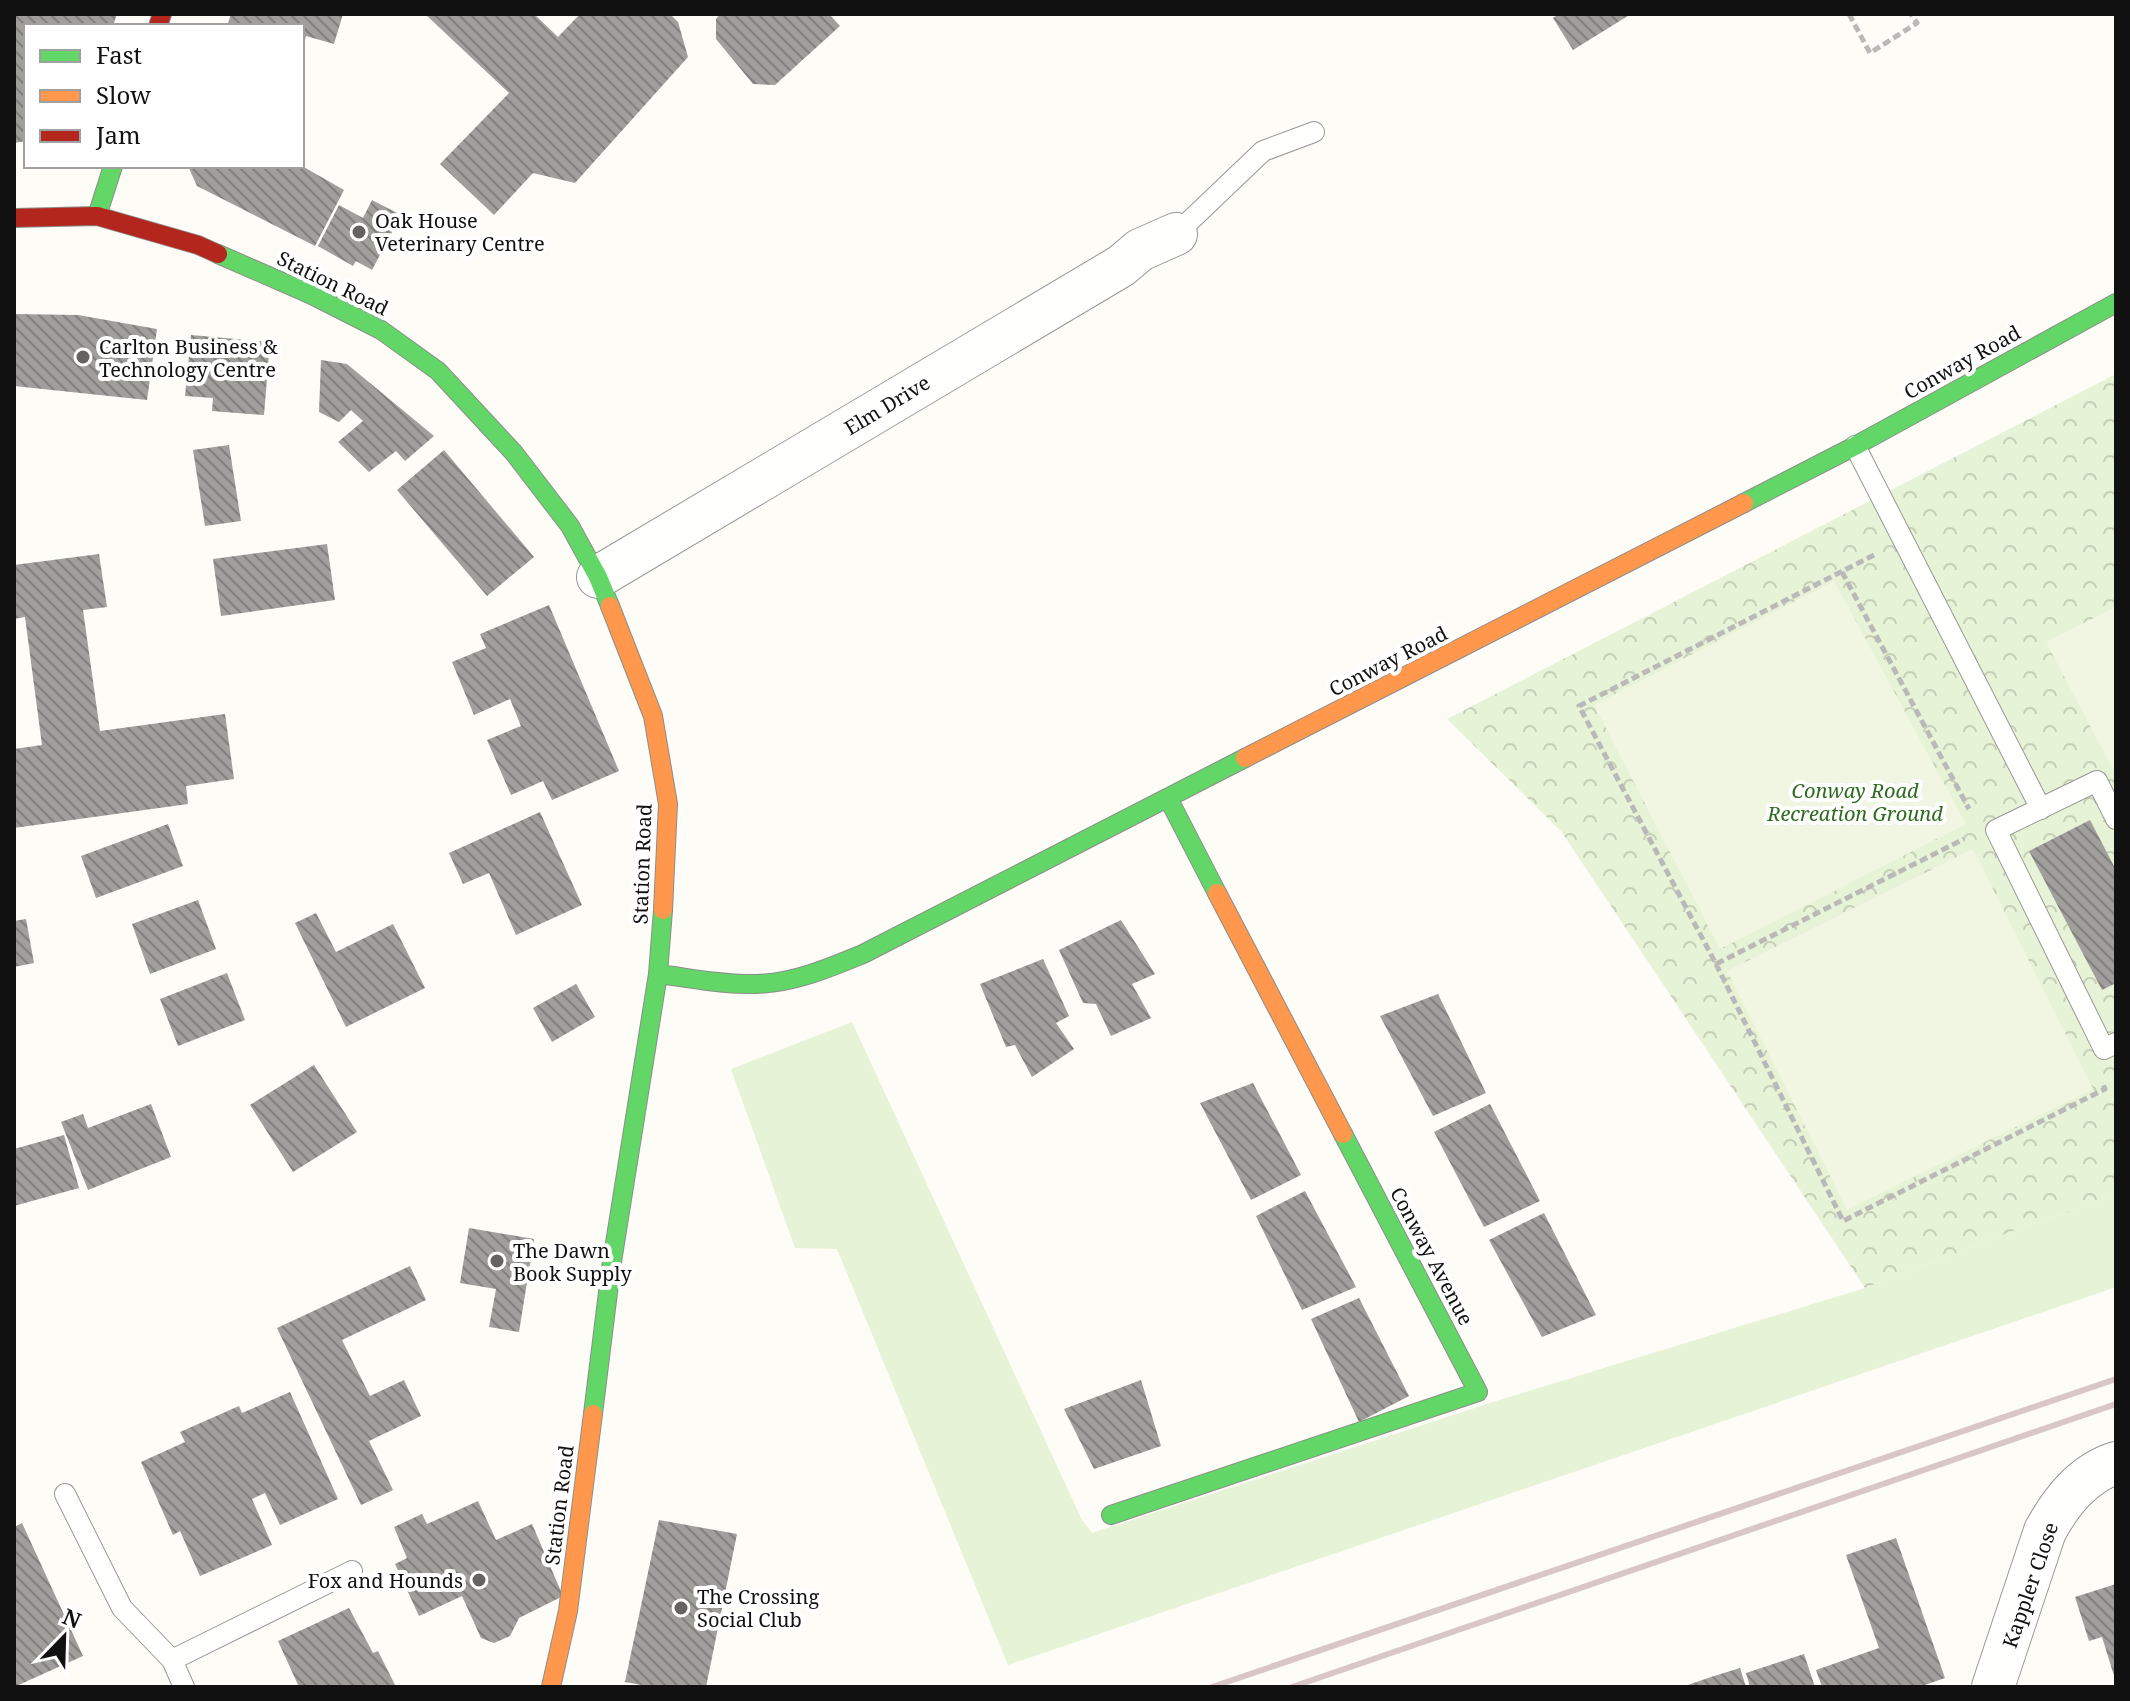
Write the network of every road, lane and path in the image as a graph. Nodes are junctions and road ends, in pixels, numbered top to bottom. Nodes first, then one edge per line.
1 (1849, 14) edge
2 (1911, 14) edge
3 (1314, 132) dead end
4 (112, 168) edge
5 (97, 216) junction
6 (14, 218) edge
7 (1176, 234) joint
8 (2116, 303) edge
9 (1855, 446) junction
10 (1904, 540) junction
11 (1842, 572) junction
12 (598, 577) junction
13 (1168, 798) junction
14 (2041, 809) junction
15 (1973, 817) dead end
16 (2116, 819) edge
17 (1966, 838) dead end
18 (1716, 964) junction
19 (658, 974) junction
20 (2116, 1043) edge
21 (2098, 1074) dead end
22 (2116, 1463) edge
23 (65, 1494) dead end
24 (1111, 1515) dead end
25 (352, 1571) dead end
26 (172, 1660) junction
27 (184, 1687) edge
28 (551, 1687) edge
29 (1993, 1687) edge

1 - 2 path
3 - 7 lane
4 - 5 street
5 - 6 street, Station Road
5 - 12 street, Station Road
7 - 12 street, Elm Drive
8 - 9 street, Conway Road
9 - 10 lane
9 - 13 street, Conway Road
10 - 11 path
10 - 14 lane
11 - 15 path
11 - 18 path
12 - 19 street, Station Road
13 - 19 street, Conway Road
13 - 24 street, Conway Avenue
14 - 16 lane
14 - 20 lane
17 - 18 path
18 - 21 path
19 - 28 street, Station Road
22 - 29 street, Kappler Close
23 - 26 lane
25 - 26 lane
26 - 27 lane

